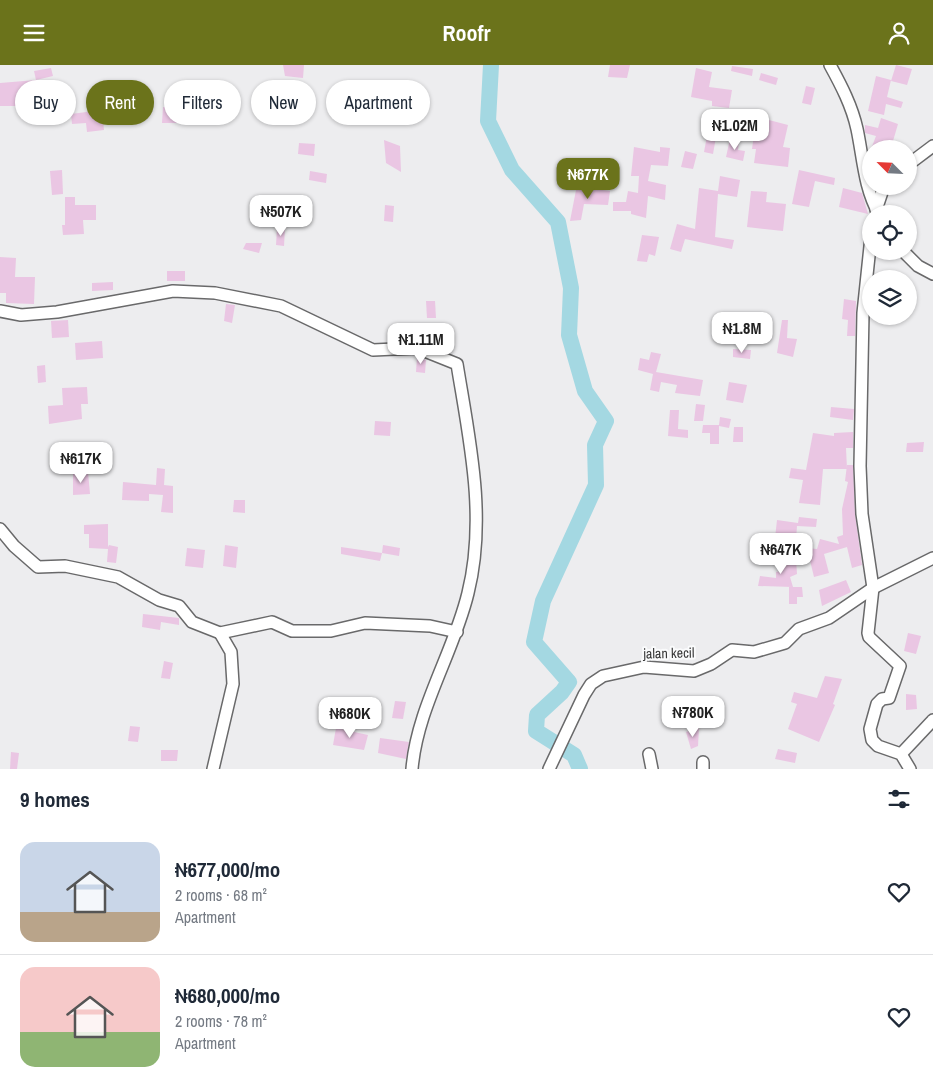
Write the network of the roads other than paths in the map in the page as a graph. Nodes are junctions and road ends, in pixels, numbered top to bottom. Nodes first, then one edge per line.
1 (830, 65) edge
2 (933, 145) edge
3 (918, 157) edge
4 (875, 205) edge
5 (869, 260) edge
6 (912, 260) edge
7 (933, 274) edge
8 (0, 311) edge
9 (0, 529) edge
10 (933, 558) edge
11 (873, 588) junction
12 (220, 633) junction
13 (457, 633) junction
14 (933, 720) edge
15 (649, 754) dead end
16 (901, 755) junction
17 (213, 769) edge
18 (412, 769) edge
19 (549, 769) edge
20 (652, 769) edge
21 (910, 769) edge

1 - 4 street
2 - 3 street
5 - 11 street
6 - 7 street
8 - 13 street
9 - 12 street
10 - 11 street, jalan kecil
11 - 16 street
11 - 19 street, jalan kecil
12 - 13 street
12 - 17 street
13 - 18 street
14 - 16 street
15 - 20 street
16 - 21 street

